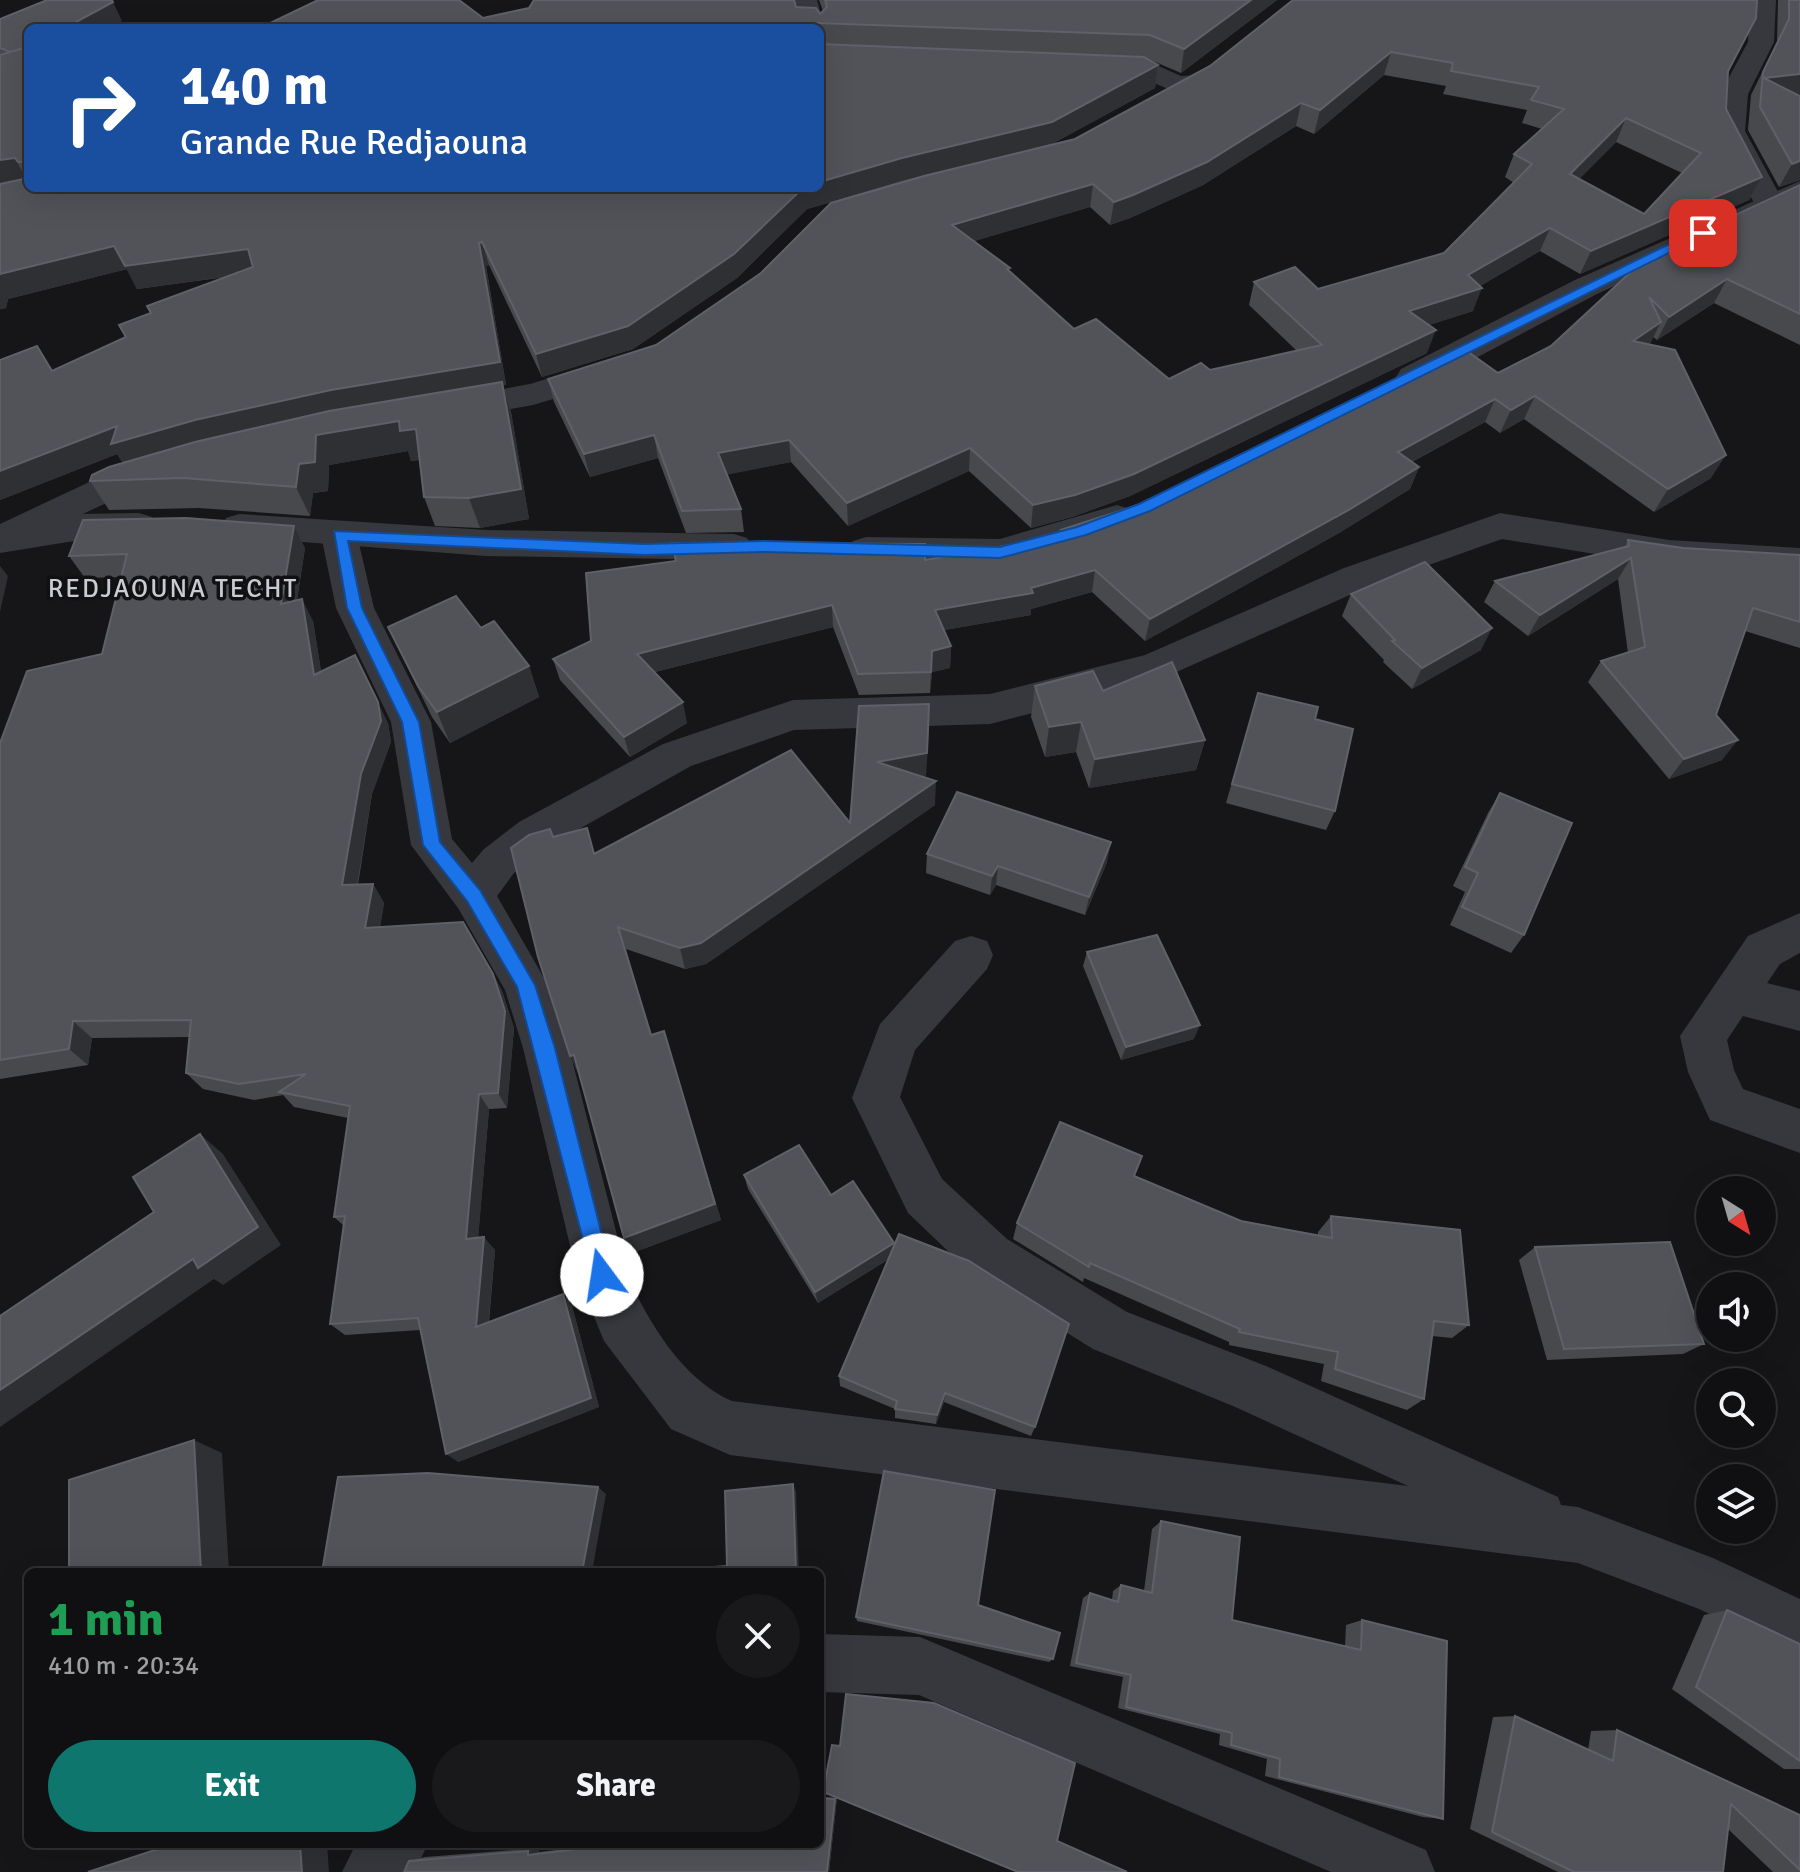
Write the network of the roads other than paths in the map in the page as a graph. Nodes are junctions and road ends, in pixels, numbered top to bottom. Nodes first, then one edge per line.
1 (804, 0) edge
2 (1763, 0) edge
3 (811, 24) edge
4 (1219, 61) edge
5 (1067, 66) edge
6 (1194, 81) junction
7 (1154, 103) edge
8 (1784, 196) edge
9 (632, 363) edge
10 (1389, 389) edge
11 (415, 415) edge
12 (182, 465) edge
13 (1144, 508) edge
14 (339, 535) junction
15 (0, 540) edge
16 (765, 547) edge
17 (840, 549) edge
18 (1800, 561) edge
19 (473, 895) junction
20 (1800, 932) edge
21 (971, 955) dead end
22 (1733, 994) junction
23 (1800, 1011) edge
24 (1800, 1131) edge
25 (1578, 1535) junction
26 (1800, 1629) edge
27 (824, 1663) edge
28 (394, 1848) edge
29 (373, 1872) edge
30 (1404, 1872) edge

1 - 3 street
2 - 8 street
4 - 6 street
5 - 6 street
6 - 7 street
8 - 10 street
9 - 11 street
12 - 15 street
13 - 17 street
14 - 15 street
14 - 16 street
14 - 19 street
18 - 19 street
19 - 25 street
20 - 22 street
21 - 25 street
22 - 23 street
22 - 24 street
25 - 26 street
27 - 30 street
28 - 29 street

